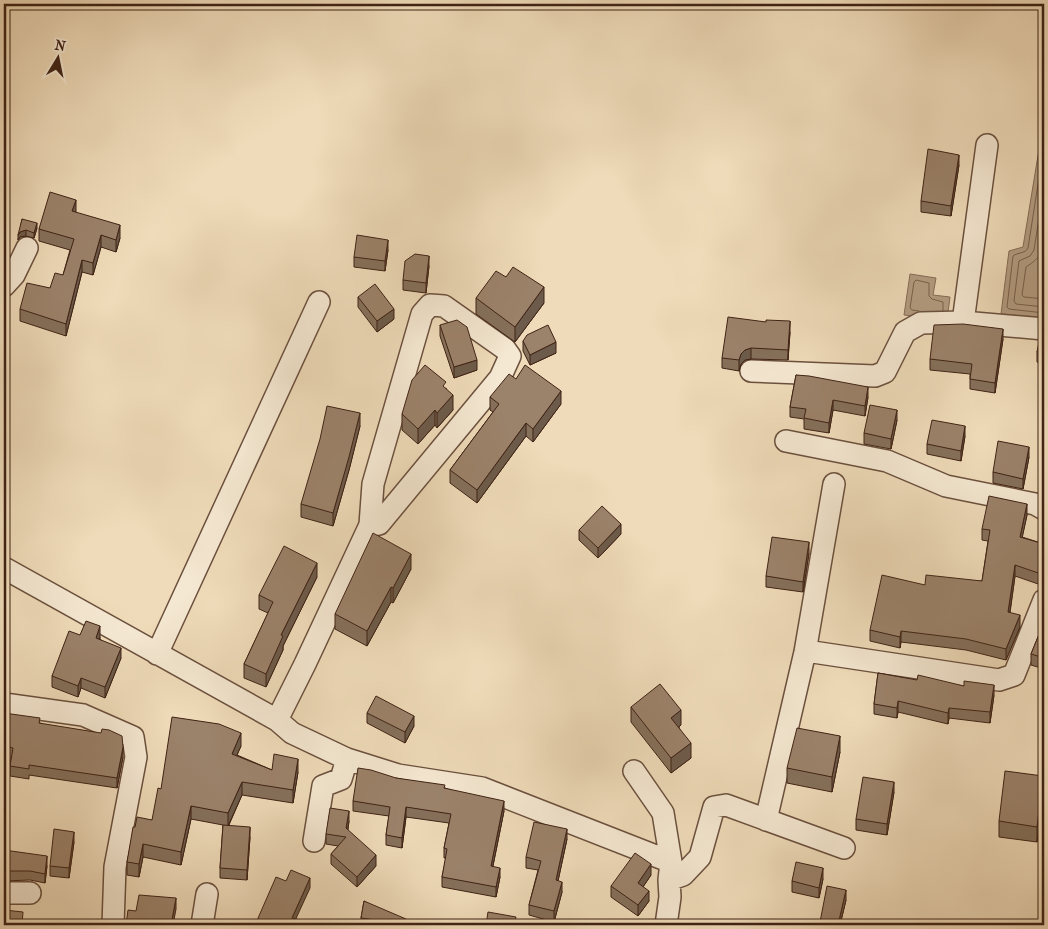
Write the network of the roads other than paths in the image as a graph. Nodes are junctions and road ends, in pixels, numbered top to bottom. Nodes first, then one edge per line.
1 (987, 145) dead end
2 (26, 248) dead end
3 (4, 286) edge
4 (319, 302) dead end
5 (963, 322) junction
6 (1044, 329) edge
7 (751, 371) dead end
8 (786, 442) dead end
9 (834, 484) dead end
10 (1044, 509) edge
11 (370, 525) junction
12 (4, 568) edge
13 (1044, 600) edge
14 (805, 652) junction
15 (156, 654) junction
16 (4, 704) edge
17 (276, 720) junction
18 (347, 759) junction
19 (634, 772) dead end
20 (766, 820) junction
21 (314, 841) dead end
22 (844, 848) dead end
23 (670, 871) junction
24 (4, 893) edge
25 (30, 893) dead end
26 (206, 894) dead end
27 (113, 925) edge
28 (202, 925) edge
29 (666, 925) edge

1 - 5 street
2 - 3 street
4 - 15 street
5 - 6 street
5 - 7 street
8 - 10 street
9 - 14 street
11 - 11 street
11 - 17 street
12 - 15 street
13 - 14 street
14 - 20 street
15 - 17 street
16 - 27 street
17 - 18 street
18 - 21 street
18 - 23 street
19 - 23 street
20 - 22 street
20 - 23 street
23 - 29 street
24 - 25 street
26 - 28 street

